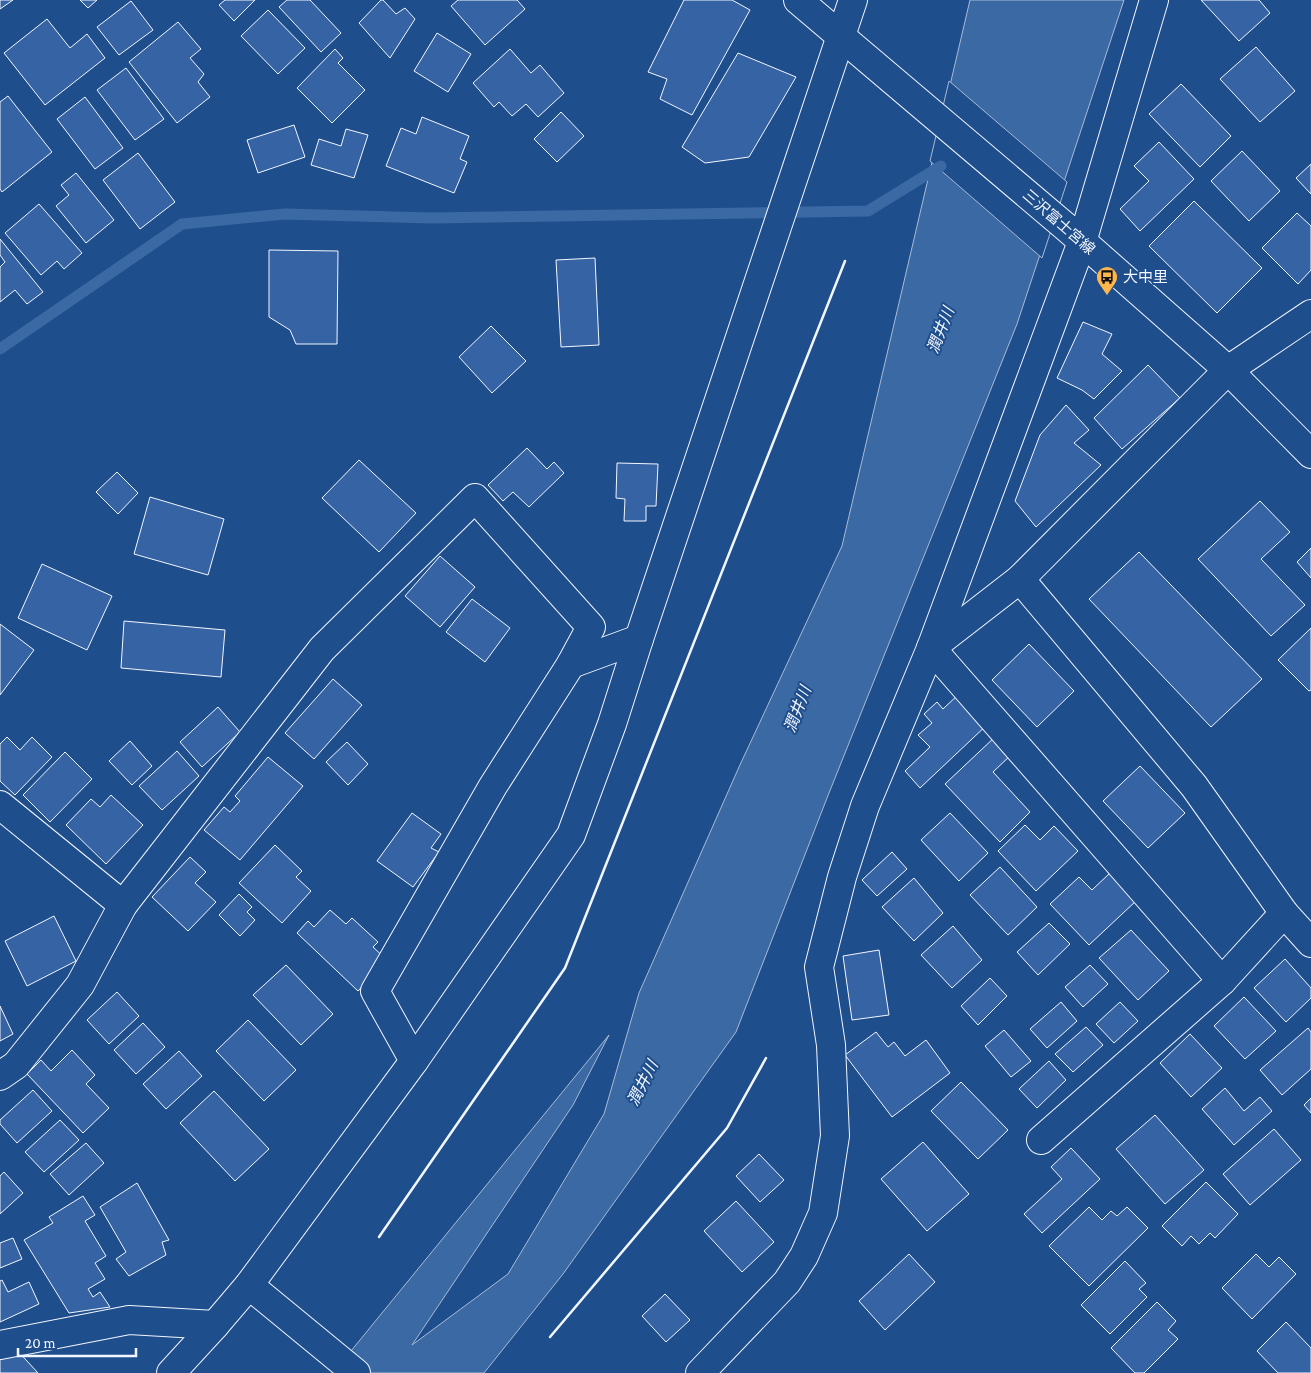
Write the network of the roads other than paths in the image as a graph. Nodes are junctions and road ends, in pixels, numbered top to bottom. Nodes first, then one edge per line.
1 (798, 0) edge
2 (853, 0) edge
3 (1154, 0) edge
4 (840, 36) junction
5 (1074, 235) junction
6 (1311, 314) edge
7 (1228, 370) junction
8 (1311, 454) edge
9 (1020, 579) junction
10 (639, 639) junction
11 (931, 648) junction
12 (571, 664) junction
13 (0, 805) edge
14 (123, 905) junction
15 (1284, 913) junction
16 (1311, 942) edge
17 (1222, 981) junction
18 (414, 1061) junction
19 (0, 1076) edge
20 (1041, 1140) dead end
21 (249, 1285) junction
22 (215, 1325) junction
23 (0, 1344) edge
24 (170, 1373) edge
25 (356, 1373) edge
26 (700, 1373) edge

1 - 4 street, 三沢富士宮線
2 - 4 street
3 - 5 street
4 - 5 street, 三沢富士宮線
4 - 10 street
5 - 7 street, 三沢富士宮線
5 - 11 street
6 - 7 street
7 - 8 street, 三沢富士宮線
7 - 9 street
9 - 11 street
9 - 15 street
10 - 12 street
10 - 18 street
11 - 17 street
11 - 26 street
12 - 14 street
12 - 18 street
13 - 14 street
14 - 19 street
15 - 16 street
15 - 17 street
17 - 20 street
18 - 21 street
21 - 22 street
21 - 25 street
22 - 23 street
22 - 24 street

